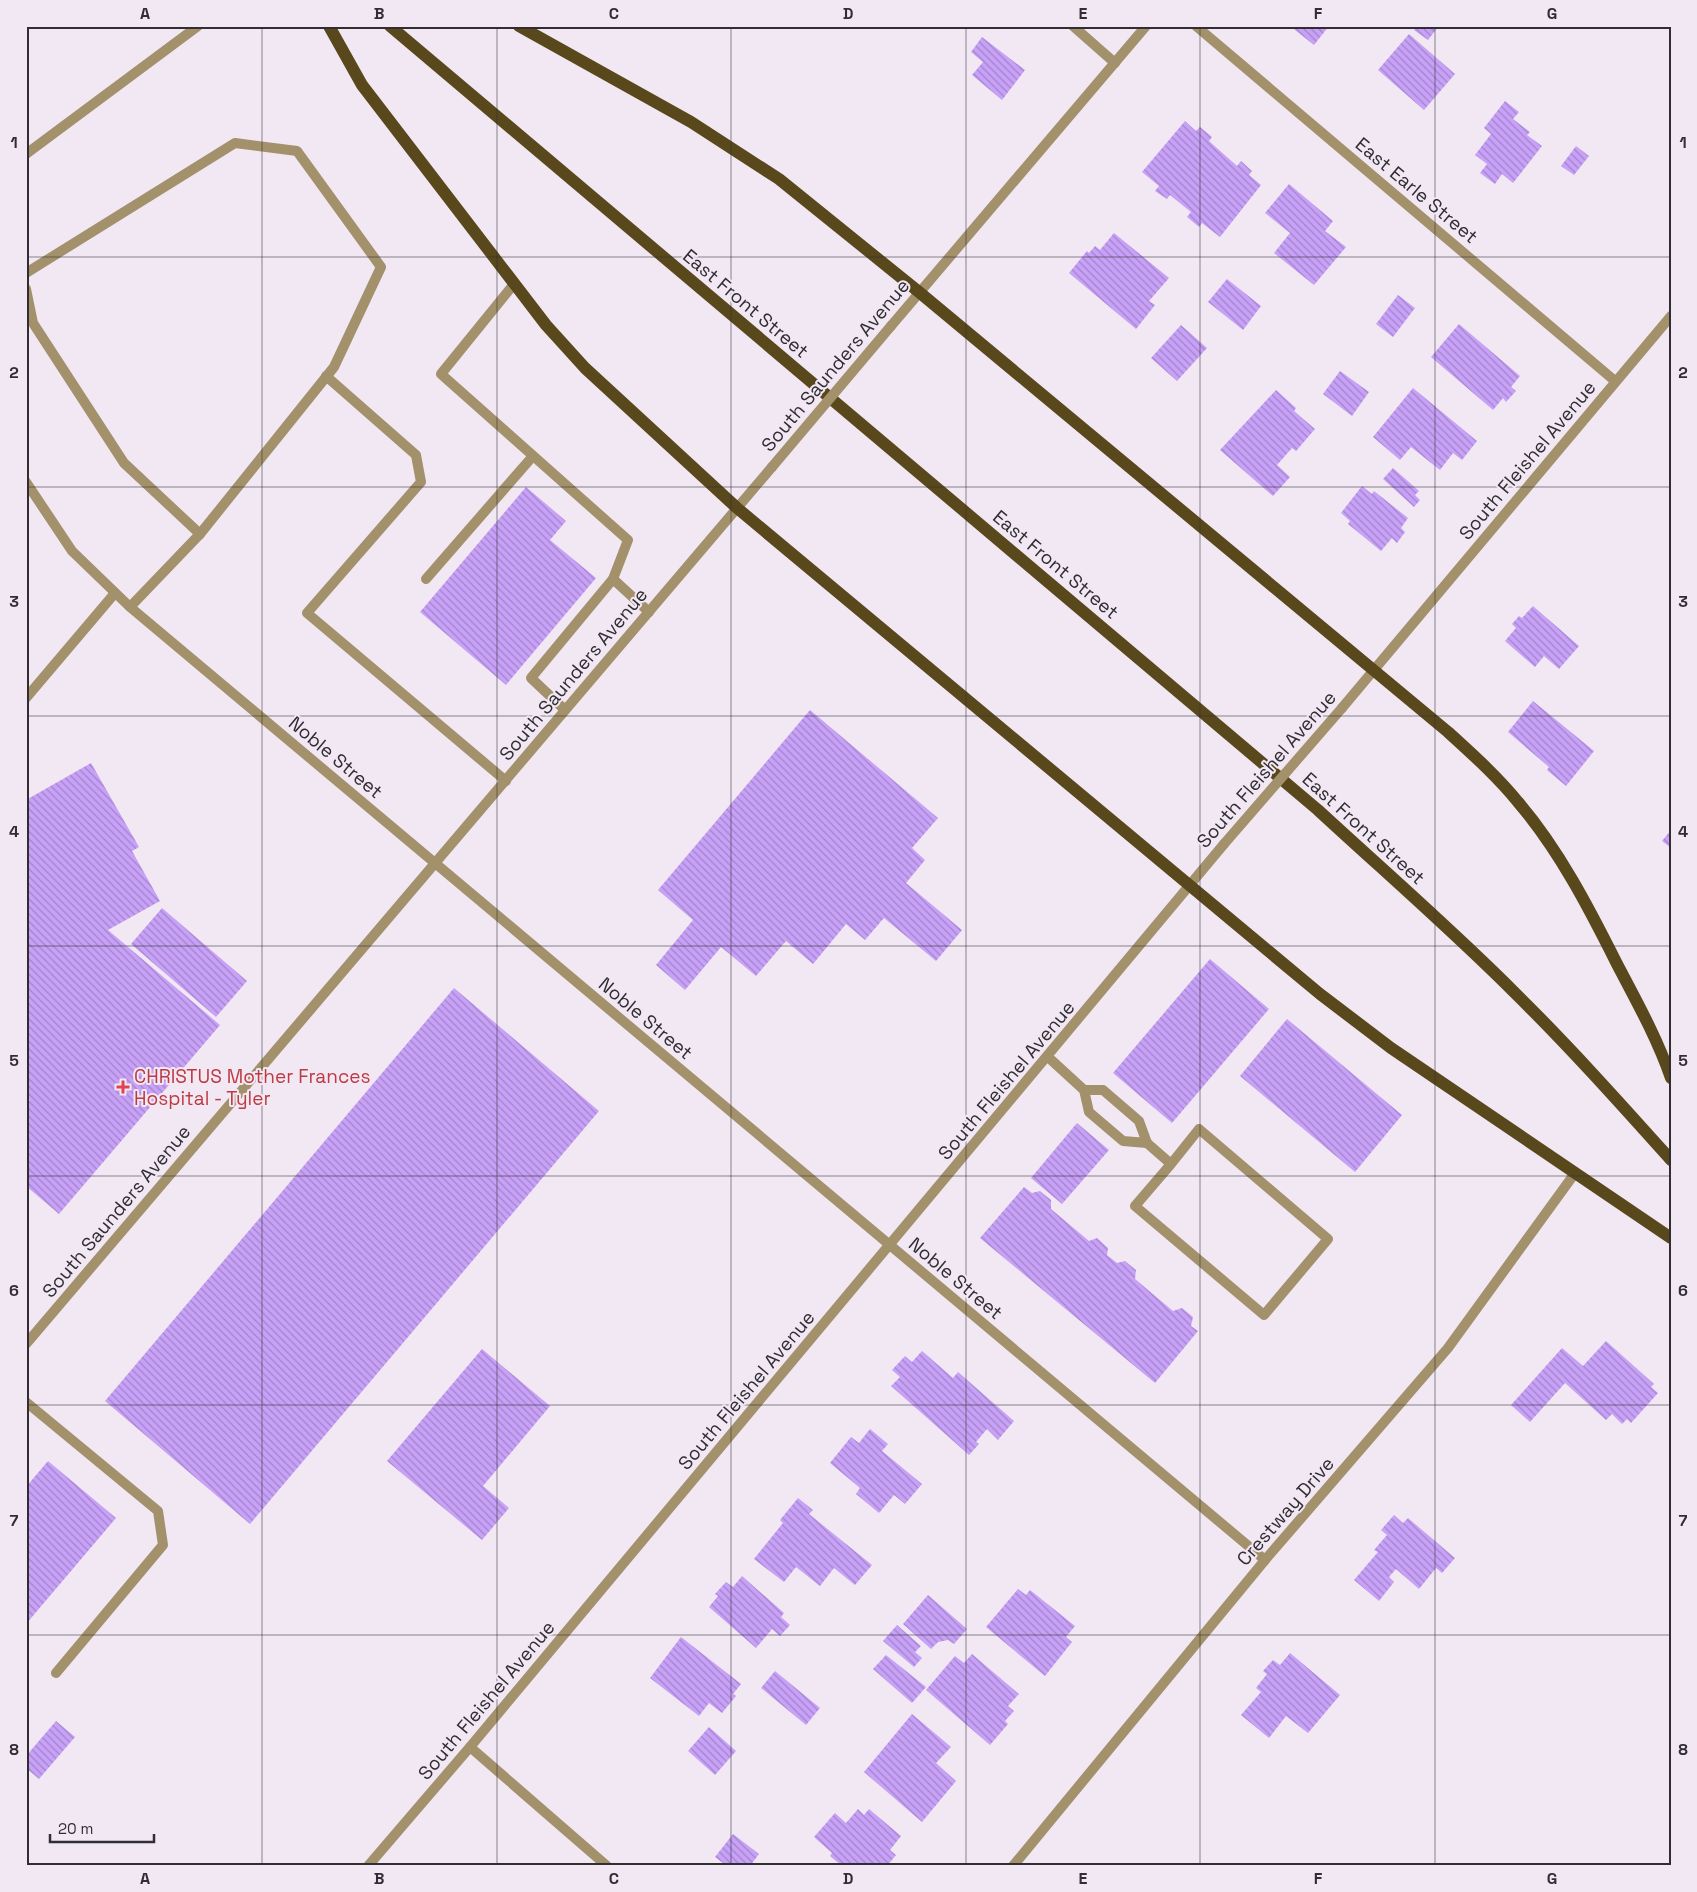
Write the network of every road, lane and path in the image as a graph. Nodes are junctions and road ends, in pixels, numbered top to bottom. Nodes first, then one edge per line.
1 (198, 26) edge
2 (329, 26) edge
3 (390, 26) edge
4 (519, 26) edge
5 (1073, 26) edge
6 (1146, 26) edge
7 (1196, 26) edge
8 (1115, 63) junction
9 (26, 154) edge
10 (26, 273) edge
11 (514, 284) junction
12 (26, 289) edge
13 (919, 292) junction
14 (1671, 316) edge
15 (326, 376) junction
16 (1615, 381) junction
17 (533, 456) junction
18 (26, 482) edge
19 (737, 508) junction
20 (200, 534) junction
21 (612, 579) junction
22 (426, 580) dead end
23 (115, 593) junction
24 (130, 607) junction
25 (649, 612) junction
26 (1373, 671) junction
27 (26, 698) edge
28 (566, 710) junction
29 (506, 781) junction
30 (435, 864) junction
31 (1189, 887) junction
32 (1048, 1057) junction
33 (1671, 1078) edge
34 (1084, 1090) junction
35 (1147, 1143) junction
36 (1671, 1160) edge
37 (1171, 1164) junction
38 (1575, 1173) junction
39 (1671, 1238) edge
40 (890, 1245) junction
41 (26, 1344) edge
42 (26, 1402) edge
43 (1265, 1560) junction
44 (56, 1673) dead end
45 (470, 1747) junction
46 (368, 1866) edge
47 (607, 1866) edge
48 (1013, 1866) edge

1 - 9 street
2 - 11 main road
3 - 36 main road, East Front Street
4 - 13 main road
5 - 8 street
6 - 8 street, South Saunders Avenue
7 - 16 street, East Earle Street
8 - 13 street, South Saunders Avenue
10 - 15 street
11 - 17 street
11 - 19 main road
12 - 20 street
13 - 19 street, South Saunders Avenue, bridge
13 - 26 main road
14 - 16 street, South Fleishel Avenue
15 - 20 street
15 - 29 street
16 - 26 street, South Fleishel Avenue
17 - 21 street
17 - 22 street
18 - 23 street, Noble Street
19 - 25 street, South Saunders Avenue
19 - 31 main road
20 - 24 street
21 - 25 street
21 - 28 street
23 - 24 street, Noble Street
23 - 27 street
24 - 30 street, Noble Street
25 - 28 street, South Saunders Avenue
26 - 31 street, South Fleishel Avenue, bridge
26 - 33 main road
28 - 29 street, South Saunders Avenue
29 - 30 street, South Saunders Avenue
30 - 40 street, Noble Street
30 - 41 street, South Saunders Avenue
31 - 32 street, South Fleishel Avenue
31 - 38 main road
32 - 34 street
32 - 40 street, South Fleishel Avenue
34 - 35 street
34 - 35 street
35 - 37 street
37 - 37 street
38 - 39 main road
38 - 43 street, Crestway Drive
40 - 43 street, Noble Street
40 - 45 street, South Fleishel Avenue
42 - 44 street
43 - 48 street, Crestway Drive
45 - 46 street, South Fleishel Avenue
45 - 47 street

